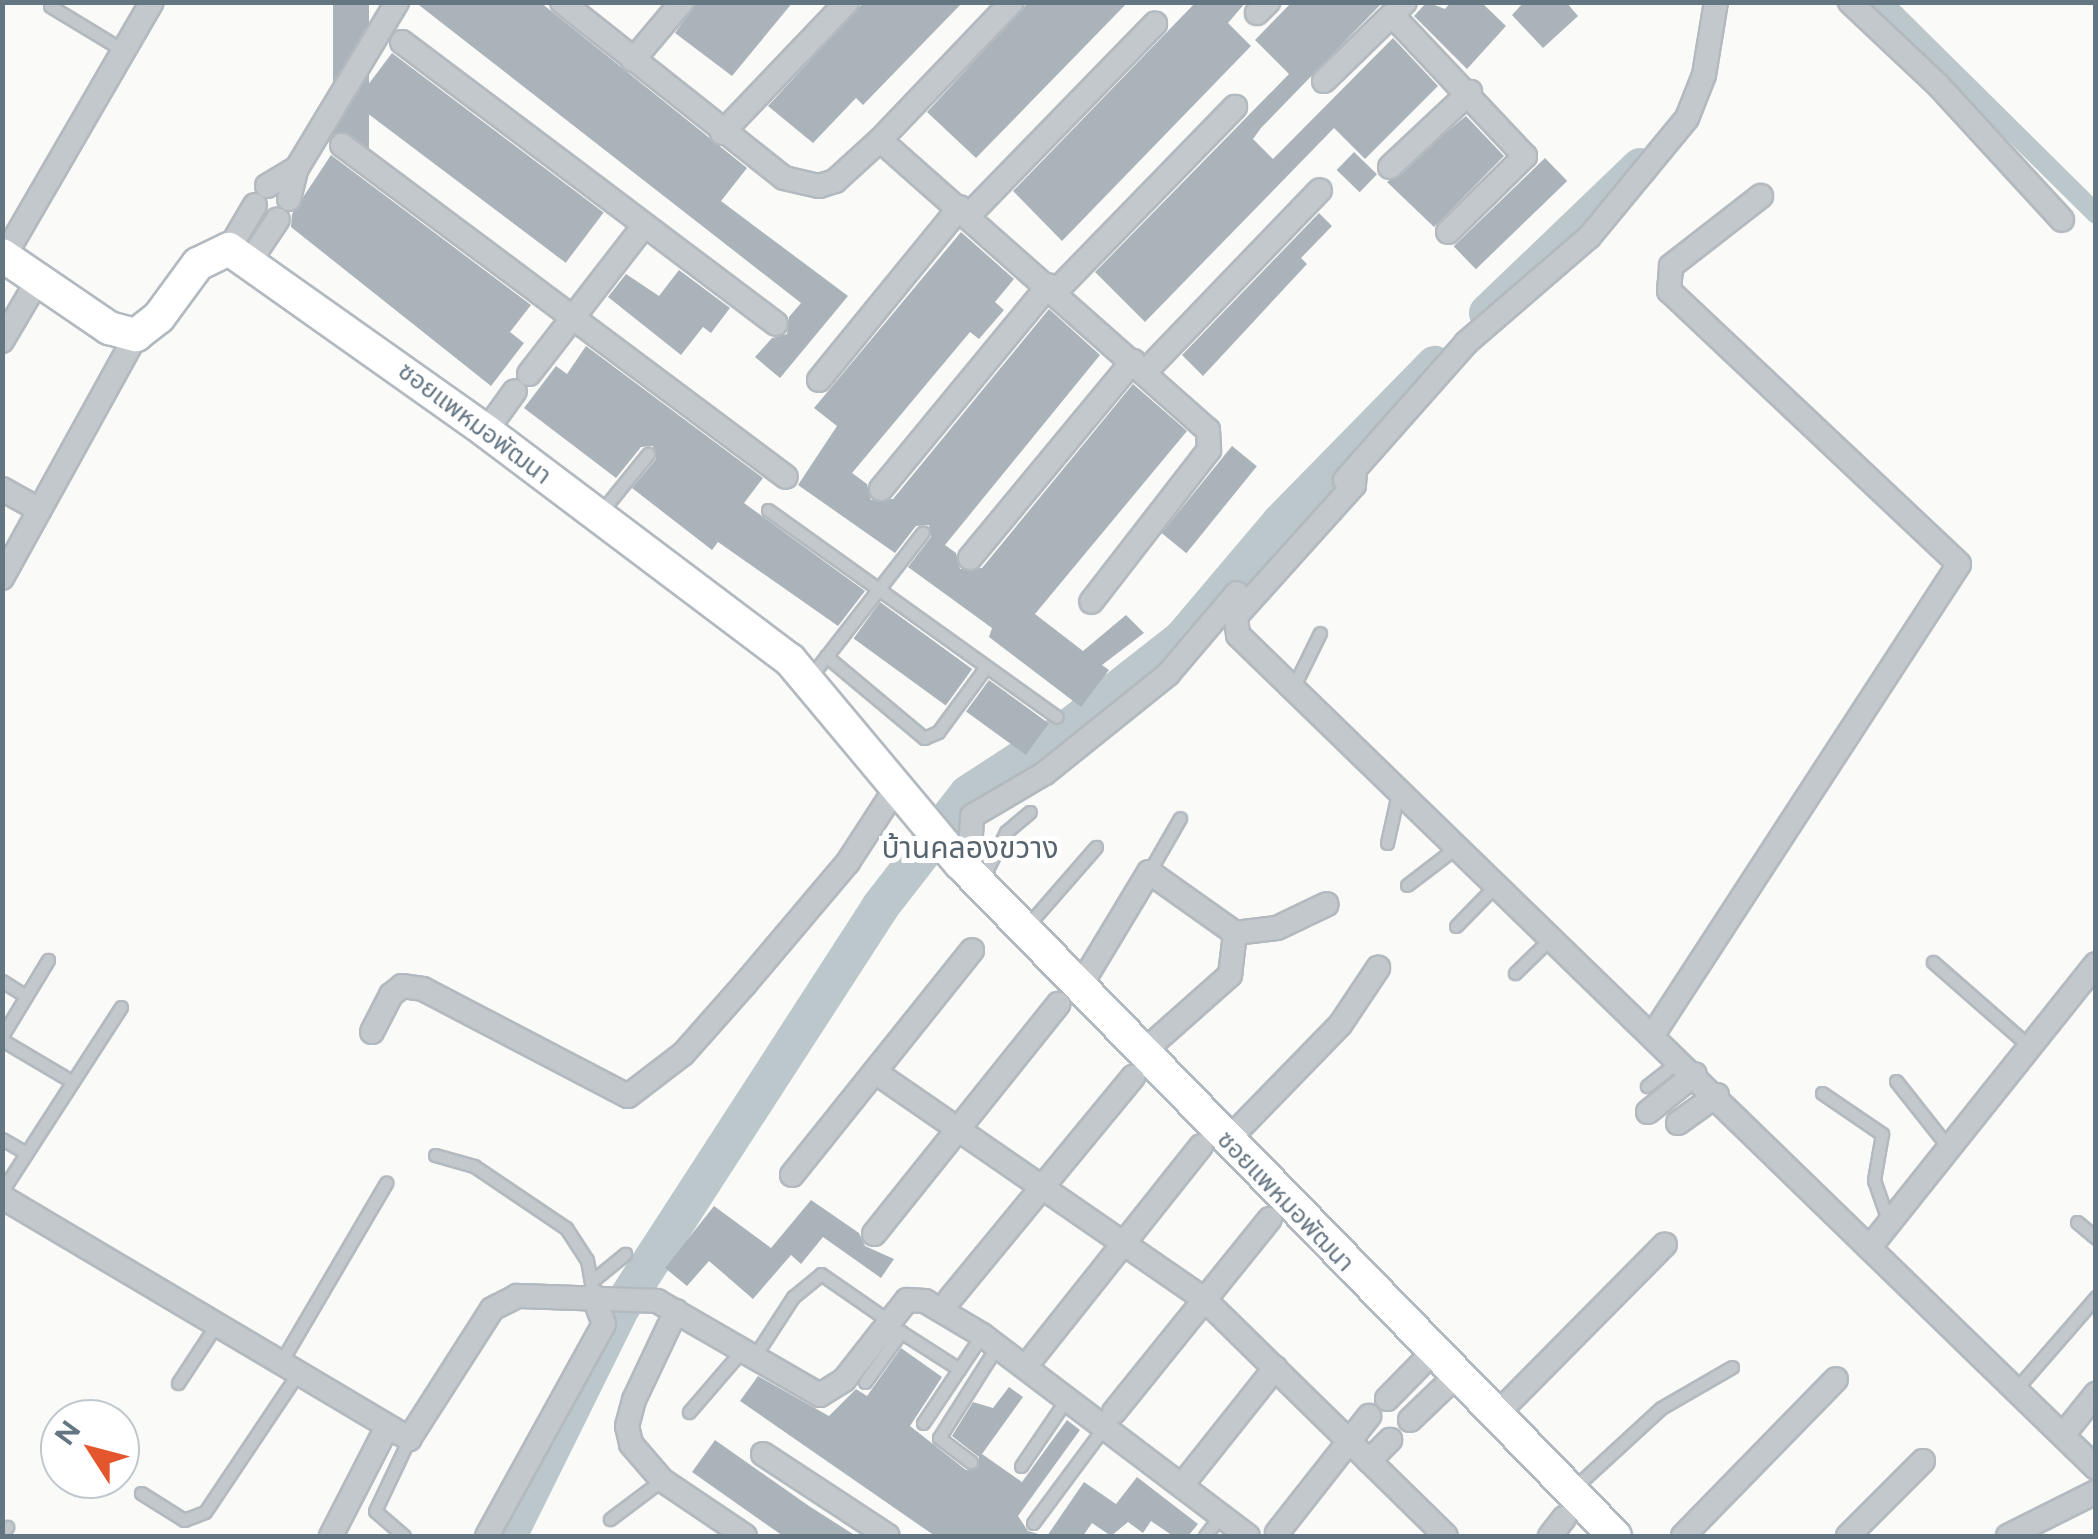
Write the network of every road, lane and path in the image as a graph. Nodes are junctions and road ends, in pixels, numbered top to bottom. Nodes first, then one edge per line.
1 (152, 2) edge
2 (397, 2) edge
3 (562, 2) edge
4 (682, 2) edge
5 (847, 2) edge
6 (1012, 2) edge
7 (1716, 2) edge
8 (1850, 2) edge
9 (50, 6) dead end
10 (1399, 9) edge
11 (1155, 24) dead end
12 (402, 42) dead end
13 (126, 52) junction
14 (632, 60) junction
15 (1324, 81) dead end
16 (1470, 92) junction
17 (1234, 107) dead end
18 (722, 133) junction
19 (880, 140) junction
20 (342, 145) dead end
21 (1390, 167) dead end
22 (297, 168) junction
23 (1320, 190) dead end
24 (1761, 196) dead end
25 (964, 211) junction
26 (2062, 220) dead end
27 (644, 226) junction
28 (1448, 232) dead end
29 (239, 255) junction
30 (4, 256) edge
31 (38, 280) junction
32 (1052, 288) junction
33 (573, 319) junction
34 (776, 324) dead end
35 (136, 335) junction
36 (2, 341) edge
37 (1139, 366) junction
38 (818, 380) dead end
39 (486, 430) junction
40 (648, 454) dead end
41 (1355, 470) junction
42 (786, 477) dead end
43 (880, 488) dead end
44 (2, 489) edge
45 (40, 510) junction
46 (768, 510) dead end
47 (599, 516) junction
48 (922, 532) dead end
49 (970, 558) dead end
50 (2, 578) edge
51 (878, 591) junction
52 (1091, 602) dead end
53 (1320, 632) dead end
54 (986, 667) junction
55 (817, 668) junction
56 (1293, 688) junction
57 (1057, 716) dead end
58 (1399, 788) junction
59 (904, 799) junction
60 (1030, 812) dead end
61 (1180, 818) dead end
62 (1387, 843) dead end
63 (1458, 846) junction
64 (1096, 847) dead end
65 (970, 872) junction
66 (1149, 872) junction
67 (1497, 884) junction
68 (1407, 885) dead end
69 (1327, 904) dead end
70 (1456, 926) dead end
71 (1024, 930) junction
72 (1235, 933) junction
73 (1552, 938) junction
74 (972, 950) dead end
75 (48, 960) dead end
76 (1933, 962) dead end
77 (2096, 964) edge
78 (1378, 968) dead end
79 (1516, 973) dead end
80 (2, 981) edge
81 (26, 996) junction
82 (1069, 996) junction
83 (121, 1007) dead end
84 (372, 1032) dead end
85 (1654, 1034) junction
86 (2, 1038) edge
87 (2030, 1047) junction
88 (1137, 1065) junction
89 (1688, 1067) junction
90 (875, 1072) junction
91 (1896, 1081) dead end
92 (73, 1082) junction
93 (1647, 1086) dead end
94 (1822, 1093) dead end
95 (1717, 1095) junction
96 (1648, 1112) dead end
97 (1678, 1123) dead end
98 (958, 1130) junction
99 (2, 1139) edge
100 (1214, 1143) junction
101 (1949, 1148) junction
102 (26, 1153) junction
103 (435, 1155) dead end
104 (792, 1176) dead end
105 (386, 1183) dead end
106 (1042, 1187) junction
107 (2, 1194) edge
108 (1270, 1219) dead end
109 (2077, 1222) dead end
110 (1889, 1223) junction
111 (874, 1234) dead end
112 (2096, 1238) edge
113 (1120, 1242) junction
114 (1666, 1244) dead end
115 (1870, 1247) junction
116 (625, 1254) dead end
117 (596, 1290) junction
118 (2096, 1297) edge
119 (950, 1299) dead end
120 (1205, 1300) junction
121 (666, 1306) junction
122 (889, 1320) junction
123 (216, 1325) junction
124 (989, 1341) junction
125 (750, 1350) junction
126 (1434, 1351) junction
127 (1034, 1356) dead end
128 (1732, 1367) dead end
129 (289, 1368) junction
130 (1275, 1368) junction
131 (959, 1370) junction
132 (1458, 1374) junction
133 (1836, 1380) dead end
134 (866, 1382) dead end
135 (178, 1384) dead end
136 (2017, 1388) junction
137 (2096, 1394) edge
138 (1387, 1398) dead end
139 (1064, 1403) junction
140 (689, 1412) dead end
141 (1496, 1414) junction
142 (1369, 1416) dead end
143 (1410, 1420) dead end
144 (1108, 1421) junction
145 (924, 1423) dead end
146 (388, 1426) junction
147 (2063, 1435) junction
148 (409, 1439) junction
149 (1347, 1440) junction
150 (1390, 1440) dead end
151 (763, 1454) dead end
152 (1369, 1461) junction
153 (1923, 1461) dead end
154 (971, 1462) dead end
155 (1021, 1466) dead end
156 (2096, 1468) edge
157 (1190, 1475) dead end
158 (662, 1480) junction
159 (2096, 1492) edge
160 (141, 1493) dead end
161 (1562, 1515) edge
162 (1220, 1516) junction
163 (610, 1519) dead end
164 (1033, 1523) dead end
165 (1277, 1533) dead end
166 (1443, 1535) edge
167 (331, 1536) edge
168 (404, 1536) edge
169 (488, 1536) edge
170 (745, 1536) edge
171 (888, 1536) edge
172 (1205, 1536) edge
173 (1248, 1536) edge
174 (1614, 1536) edge
175 (1683, 1536) edge
176 (1848, 1536) edge
177 (2008, 1536) edge

1 - 13 street
2 - 22 street
3 - 14 street
4 - 14 street
5 - 18 street
6 - 19 street
7 - 41 street
8 - 26 street
9 - 13 lane
10 - 15 street
10 - 16 street
11 - 25 street
12 - 27 street
13 - 30 street
14 - 18 street
16 - 21 street
16 - 28 street
17 - 32 street
18 - 19 street
19 - 25 street
20 - 33 street
22 - 29 street
22 - 29 street
23 - 37 street
24 - 85 street
25 - 32 street
25 - 38 street
27 - 33 street
27 - 34 street
29 - 35 street
29 - 39 street, ซอยแพหมอพัฒนา
30 - 31 street
31 - 35 street
31 - 36 street
32 - 37 street
32 - 43 street
33 - 39 street
33 - 42 street
35 - 45 street
37 - 49 street
37 - 52 street
39 - 47 street, ซอยแพหมอพัฒนา
40 - 47 lane
41 - 56 street
41 - 65 street
44 - 45 street
45 - 50 street
46 - 51 lane
47 - 55 street, ซอยแพหมอพัฒนา
48 - 51 lane
51 - 54 lane
51 - 55 lane
53 - 56 lane
54 - 55 lane
54 - 57 lane
55 - 59 street, ซอยแพหมอพัฒนา
56 - 58 street
58 - 62 lane
58 - 63 street
59 - 65 street, ซอยแพหมอพัฒนา
59 - 84 street
60 - 65 lane
61 - 66 lane
63 - 67 street
63 - 68 lane
64 - 71 lane
65 - 71 street, ซอยแพหมอพัฒนา
66 - 72 street
66 - 82 street
67 - 70 lane
67 - 73 street
69 - 72 street
71 - 82 street, ซอยแพหมอพัฒนา
72 - 88 street
73 - 79 lane
73 - 85 street
74 - 90 street
75 - 81 lane
76 - 87 lane
77 - 87 street
78 - 100 street
80 - 81 lane
81 - 86 lane
82 - 88 street, ซอยแพหมอพัฒนา
82 - 98 street
83 - 92 lane
85 - 89 street
86 - 92 lane
87 - 101 street
88 - 100 street, ซอยแพหมอพัฒนา
88 - 106 street
89 - 93 lane
89 - 95 street
89 - 96 street
90 - 98 street
90 - 104 street
91 - 101 lane
92 - 102 lane
94 - 110 lane
95 - 97 street
95 - 115 street
98 - 106 street
98 - 111 street
99 - 102 lane
100 - 113 street
100 - 126 street, ซอยแพหมอพัฒนา
101 - 110 street
102 - 107 lane
103 - 117 lane
105 - 129 lane
106 - 113 street
106 - 119 street
107 - 123 street
108 - 120 street
109 - 112 lane
110 - 115 street
113 - 120 street
113 - 127 street
114 - 141 street
115 - 136 street
116 - 117 lane
117 - 121 street
117 - 148 street
117 - 169 street
118 - 136 lane
120 - 130 street
120 - 144 street
121 - 125 street
121 - 158 street
122 - 124 street
122 - 125 street
122 - 125 lane
123 - 129 street
123 - 135 lane
124 - 131 lane
124 - 139 street
124 - 154 lane
125 - 140 lane
126 - 132 street, ซอยแพหมอพัฒนา
126 - 138 street
128 - 161 lane
129 - 146 street
129 - 160 lane
130 - 149 street
130 - 157 street
131 - 134 lane
131 - 145 lane
132 - 141 street, ซอยแพหมอพัฒนา
132 - 143 street
133 - 175 street
136 - 147 street
137 - 147 street
139 - 144 street
139 - 155 lane
141 - 161 street, ซอยแพหมอพัฒนา
142 - 149 street
144 - 162 street
144 - 164 lane
146 - 148 street
146 - 167 street
147 - 156 street
148 - 168 lane
149 - 152 street
149 - 165 street
150 - 152 street
151 - 171 street
152 - 166 street
153 - 176 street
158 - 163 lane
158 - 170 street
159 - 177 street
161 - 174 street, ซอยแพหมอพัฒนา
162 - 172 lane
162 - 173 street

